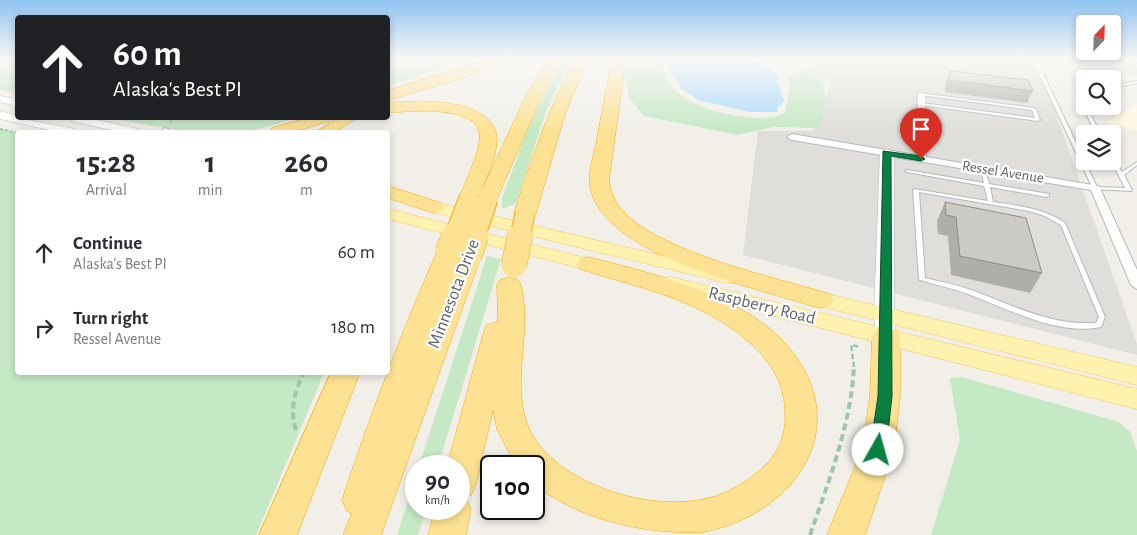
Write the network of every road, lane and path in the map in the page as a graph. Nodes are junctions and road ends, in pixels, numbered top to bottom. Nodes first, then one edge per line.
1 (431, 83) edge
2 (541, 83) edge
3 (569, 83) edge
4 (615, 83) edge
5 (1045, 83) edge
6 (390, 95) edge
7 (0, 99) edge
8 (922, 99) junction
9 (15, 102) edge
10 (0, 106) edge
11 (15, 108) edge
12 (390, 108) edge
13 (0, 115) edge
14 (15, 119) edge
15 (21, 120) edge
16 (83, 120) edge
17 (316, 120) edge
18 (345, 120) edge
19 (306, 123) junction
20 (0, 129) edge
21 (63, 130) edge
22 (126, 130) edge
23 (284, 130) edge
24 (292, 130) edge
25 (328, 130) edge
26 (15, 132) edge
27 (792, 137) dead end
28 (886, 153) junction
29 (921, 159) junction
30 (1137, 163) edge
31 (984, 169) junction
32 (1120, 170) edge
33 (906, 171) dead end
34 (1122, 174) junction
35 (988, 185) junction
36 (1095, 188) junction
37 (1130, 190) junction
38 (1137, 190) edge
39 (390, 195) edge
40 (1047, 195) dead end
41 (479, 198) junction
42 (991, 203) junction
43 (434, 207) joint
44 (390, 214) edge
45 (458, 254) junction
46 (588, 264) junction
47 (512, 275) junction
48 (1137, 284) edge
49 (821, 300) junction
50 (885, 326) junction
51 (852, 345) dead end
52 (303, 375) edge
53 (345, 375) edge
54 (1137, 376) edge
55 (1137, 399) edge
56 (296, 430) dead end
57 (466, 455) edge
58 (450, 520) edge
59 (278, 535) edge
60 (356, 535) edge
61 (362, 535) edge
62 (447, 535) edge
63 (810, 535) edge
64 (846, 535) edge

1 - 6 highway
2 - 41 highway, Minnesota Drive
3 - 47 highway, bridge
4 - 49 highway
5 - 36 lane
7 - 9 main road
8 - 8 lane
8 - 29 street
10 - 11 main road
12 - 41 highway
13 - 14 main road
15 - 21 main road
16 - 22 main road
17 - 19 highway
18 - 25 highway
19 - 23 highway
19 - 24 highway
20 - 26 path
27 - 28 street, Ressel Avenue
28 - 29 street, Ressel Avenue
28 - 50 main road
29 - 31 street, Ressel Avenue
30 - 34 lane
31 - 35 lane
31 - 36 street, Ressel Avenue
32 - 34 lane
33 - 35 lane
34 - 37 lane
35 - 40 lane
35 - 42 lane
36 - 37 lane
36 - 48 street
37 - 38 lane
39 - 43 highway
41 - 45 highway, Minnesota Drive, bridge
42 - 42 lane
43 - 49 main road, Raspberry Road
44 - 46 main road, Raspberry Road
45 - 60 highway
45 - 61 highway, Minnesota Drive
46 - 47 highway
46 - 50 main road, Raspberry Road
47 - 57 highway
49 - 50 main road, Raspberry Road
50 - 54 main road, Raspberry Road
50 - 55 main road, Raspberry Road
50 - 64 highway
51 - 63 path
52 - 56 path
53 - 59 highway
58 - 62 highway

